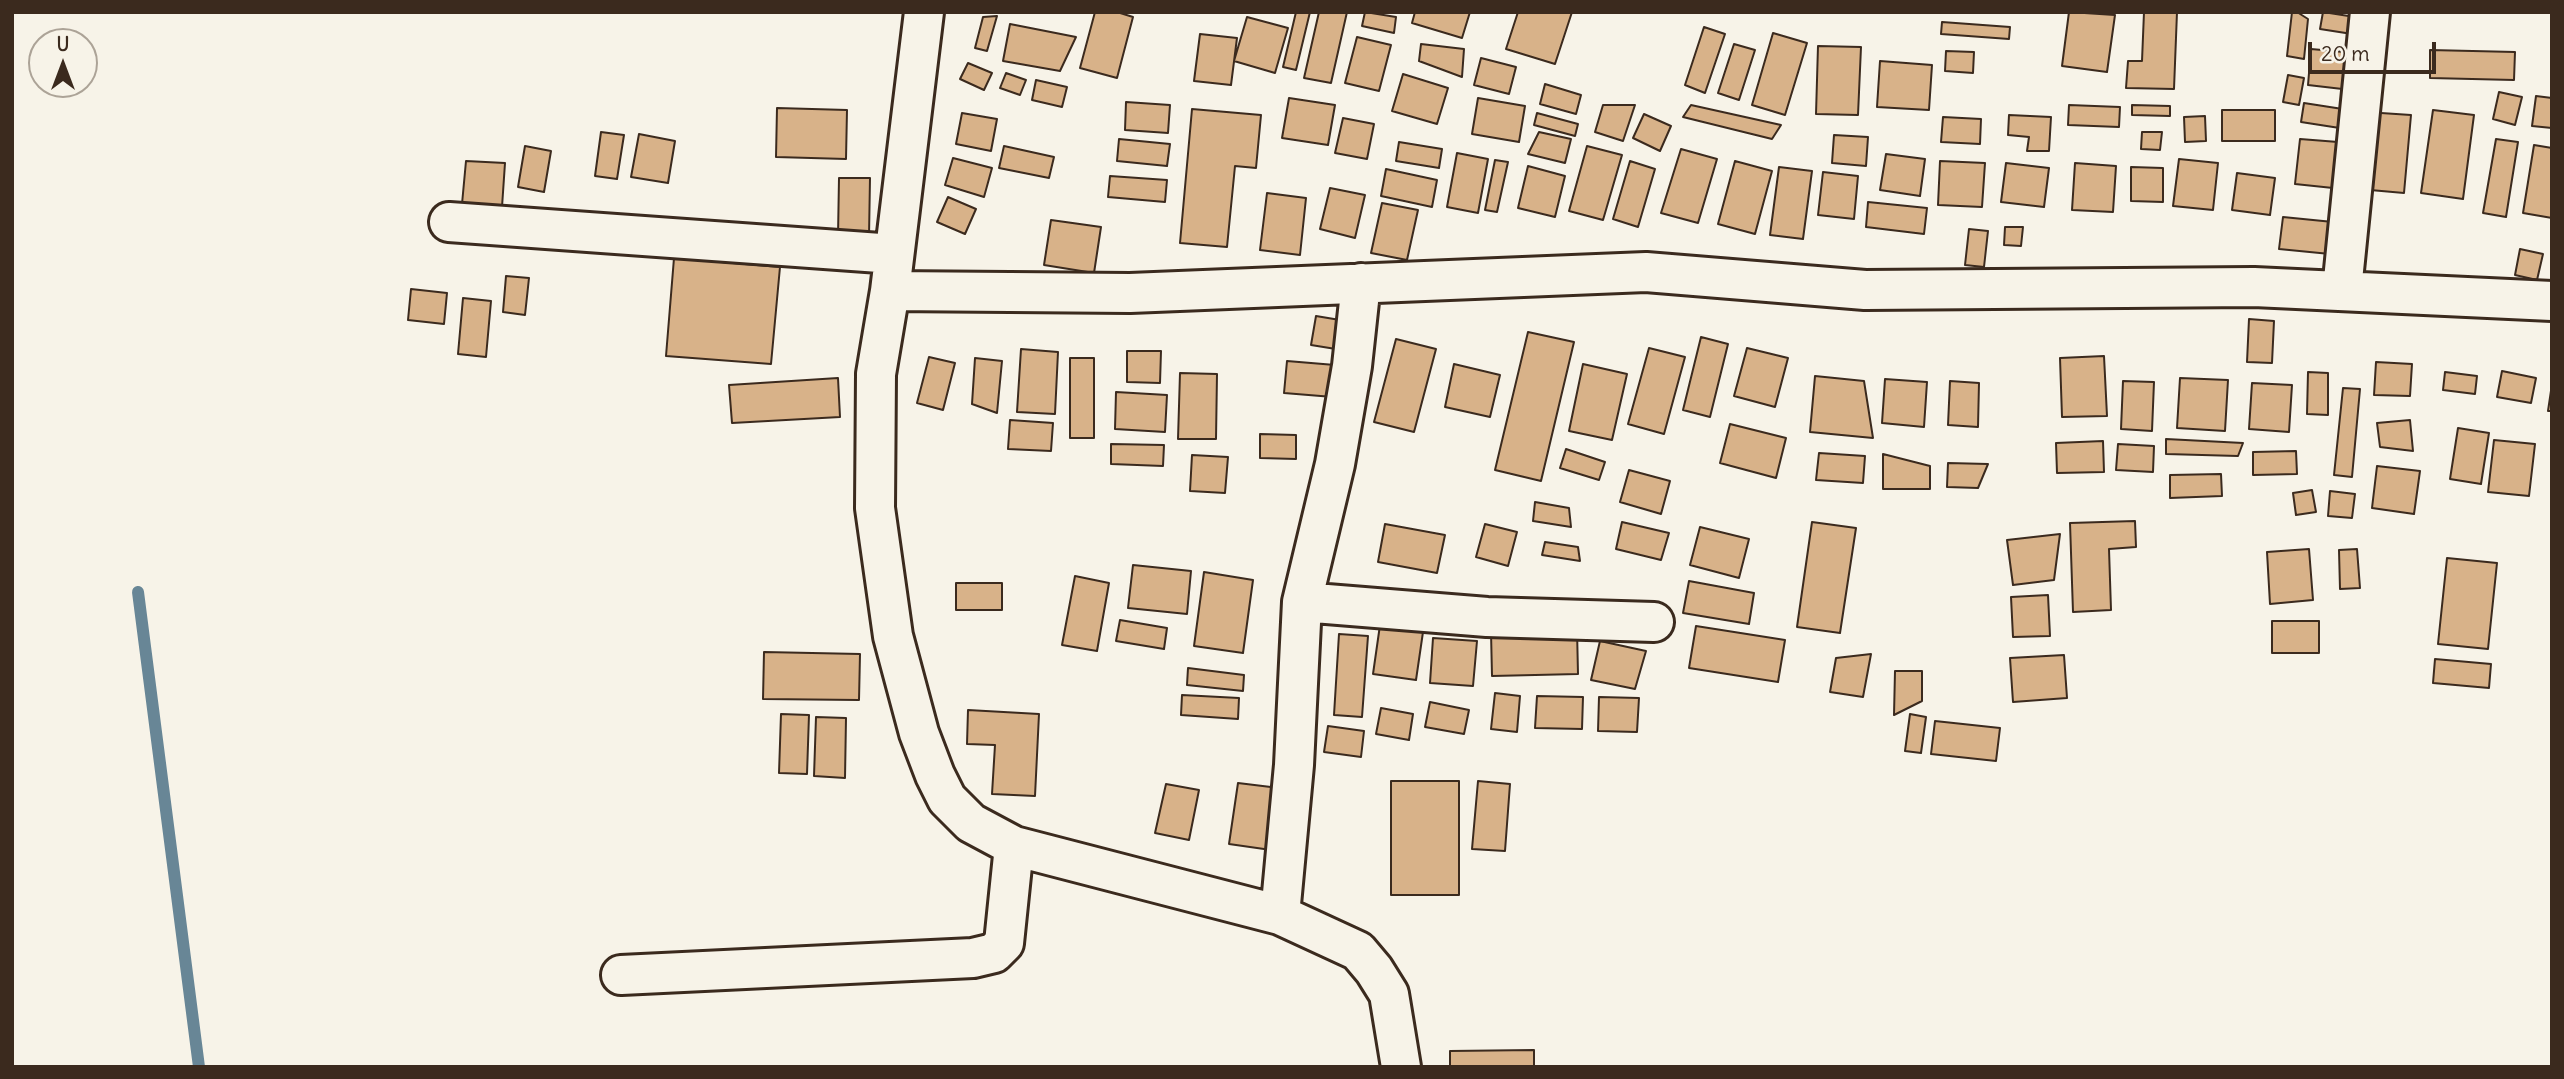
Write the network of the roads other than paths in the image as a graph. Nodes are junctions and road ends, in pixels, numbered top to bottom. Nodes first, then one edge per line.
1 (924, 12) edge
2 (2370, 12) edge
3 (449, 222) dead end
4 (894, 254) junction
5 (1361, 283) junction
6 (2342, 290) junction
7 (890, 291) junction
8 (2552, 301) edge
9 (1302, 602) junction
10 (1654, 622) dead end
11 (1014, 846) junction
12 (1280, 915) junction
13 (621, 975) dead end
14 (1401, 1067) edge

1 - 4 street
2 - 6 street
3 - 4 street
4 - 7 street
5 - 6 street
5 - 7 street
5 - 9 street
6 - 8 street
7 - 11 street
9 - 10 street
9 - 12 street
11 - 12 street
11 - 13 street
12 - 14 street

